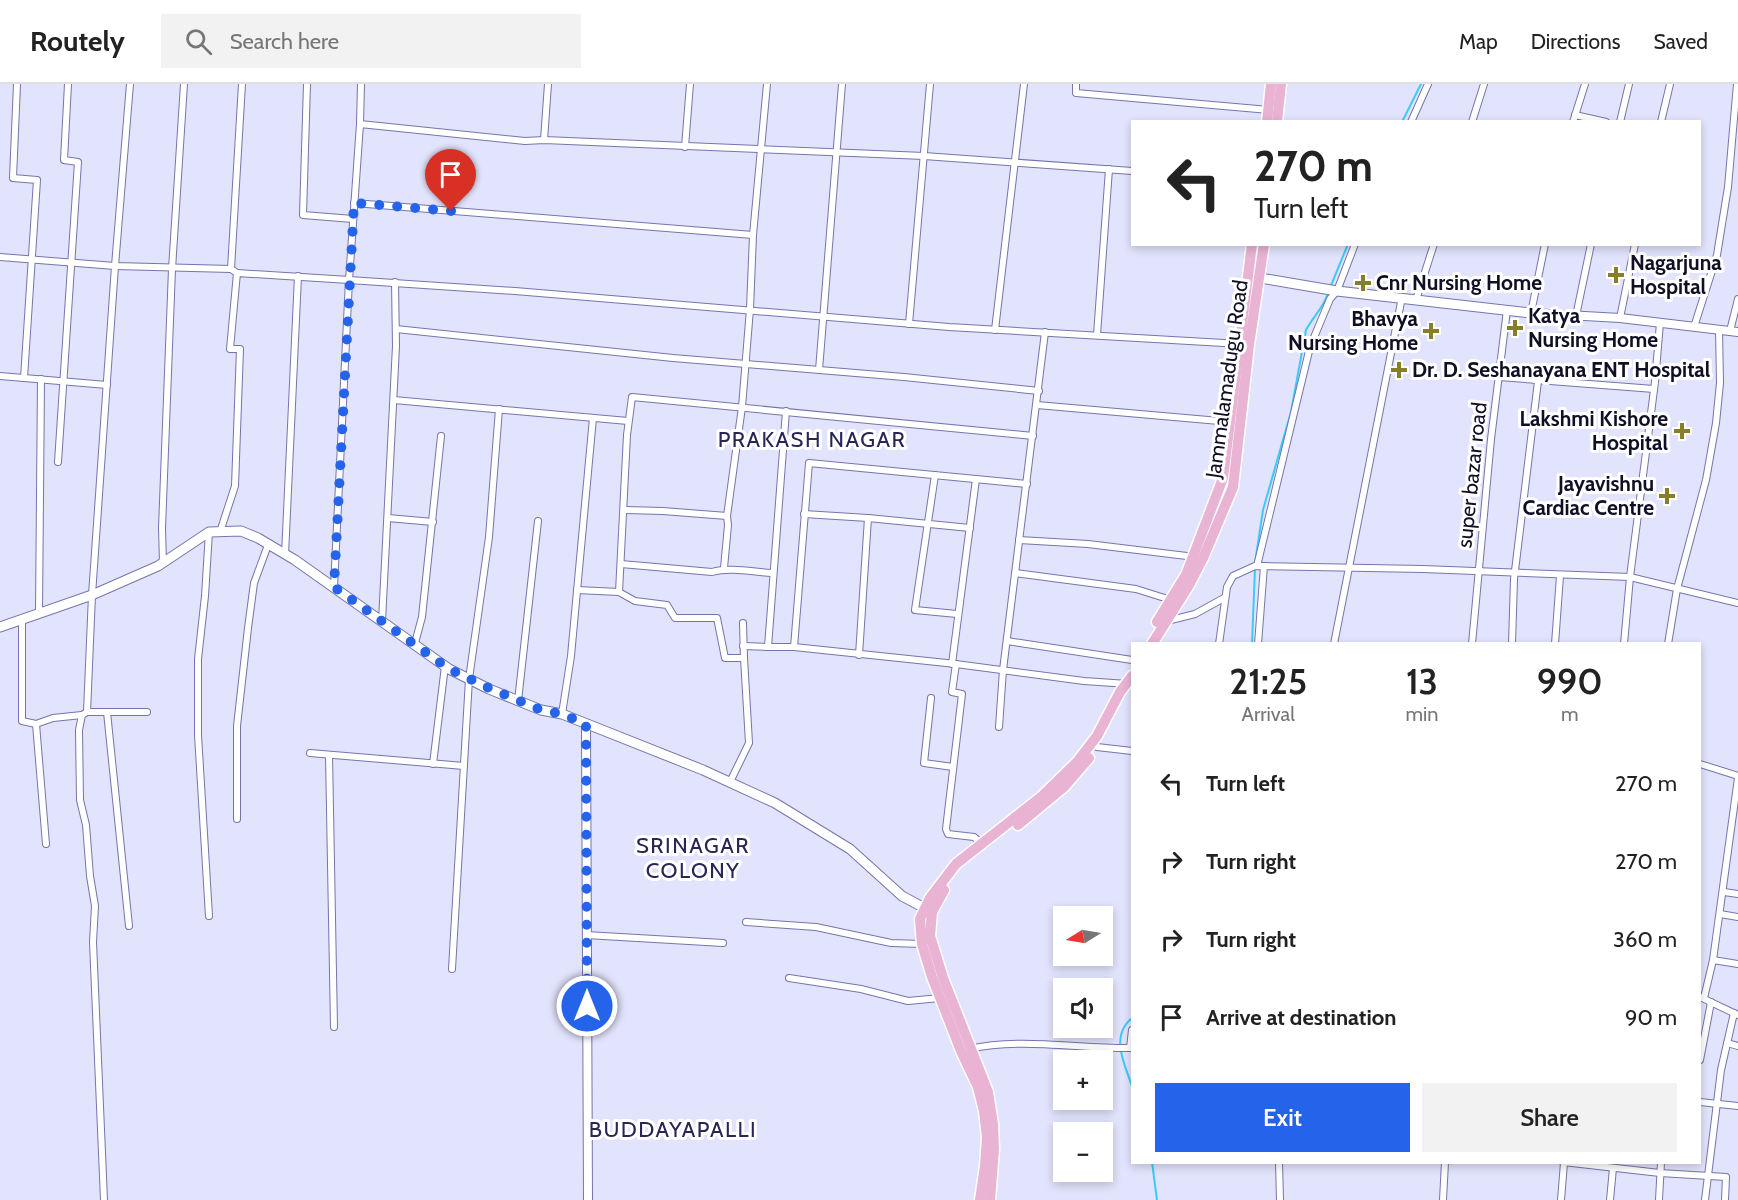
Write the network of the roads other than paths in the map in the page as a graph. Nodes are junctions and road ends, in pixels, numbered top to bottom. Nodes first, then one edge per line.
1 (17, 84) edge
2 (68, 84) edge
3 (130, 84) edge
4 (184, 84) edge
5 (242, 84) edge
6 (307, 84) edge
7 (361, 84) edge
8 (548, 84) edge
9 (690, 84) edge
10 (767, 84) edge
11 (842, 84) edge
12 (930, 84) edge
13 (1024, 84) edge
14 (1076, 84) edge
15 (1271, 84) edge
16 (1281, 84) edge
17 (1428, 84) edge
18 (1484, 84) edge
19 (1585, 84) edge
20 (1629, 84) edge
21 (1670, 84) edge
22 (1737, 84) edge
23 (1274, 114) edge
24 (1574, 118) edge
25 (1412, 120) edge
26 (1473, 120) edge
27 (1590, 120) edge
28 (1620, 120) edge
29 (1661, 120) edge
30 (360, 124) junction
31 (544, 140) junction
32 (685, 147) junction
33 (761, 150) junction
34 (835, 153) junction
35 (924, 156) junction
36 (1014, 163) junction
37 (1109, 169) junction
38 (1131, 171) edge
39 (354, 203) junction
40 (353, 219) junction
41 (753, 235) junction
42 (1252, 246) edge
43 (1264, 246) edge
44 (1354, 246) edge
45 (1433, 246) edge
46 (1545, 246) edge
47 (1591, 246) edge
48 (1635, 246) edge
49 (0, 257) edge
50 (32, 260) junction
51 (71, 262) junction
52 (115, 266) junction
53 (172, 269) junction
54 (234, 271) junction
55 (298, 276) junction
56 (1260, 278) junction
57 (350, 280) junction
58 (395, 282) junction
59 (1337, 291) junction
60 (1402, 297) junction
61 (1738, 299) edge
62 (1416, 300) junction
63 (750, 309) junction
64 (1507, 310) junction
65 (1531, 313) junction
66 (823, 316) junction
67 (1576, 316) junction
68 (1620, 318) junction
69 (1660, 322) junction
70 (909, 324) junction
71 (1694, 327) junction
72 (396, 329) junction
73 (1719, 329) junction
74 (995, 330) junction
75 (1734, 331) edge
76 (1045, 332) junction
77 (1097, 335) junction
78 (1245, 344) junction
79 (745, 364) junction
80 (819, 370) junction
81 (0, 376) edge
82 (1499, 377) junction
83 (24, 378) junction
84 (40, 379) junction
85 (63, 381) junction
86 (1538, 381) junction
87 (107, 385) junction
88 (1654, 389) junction
89 (1039, 391) junction
90 (394, 400) junction
91 (1037, 405) junction
92 (742, 407) junction
93 (499, 409) junction
94 (786, 411) junction
95 (592, 418) junction
96 (628, 421) junction
97 (1236, 422) junction
98 (441, 436) dead end
99 (1033, 436) junction
100 (58, 462) dead end
101 (935, 475) junction
102 (976, 479) junction
103 (1027, 483) junction
104 (625, 510) junction
105 (804, 514) junction
106 (727, 516) junction
107 (388, 518) junction
108 (868, 518) junction
109 (538, 521) dead end
110 (433, 522) junction
111 (928, 524) junction
112 (970, 528) junction
113 (209, 532) junction
114 (220, 532) junction
115 (1019, 540) junction
116 (268, 545) junction
117 (285, 555) junction
118 (1198, 557) junction
119 (163, 563) junction
120 (621, 564) junction
121 (1261, 566) junction
122 (724, 568) junction
123 (1349, 568) junction
124 (772, 573) junction
125 (1015, 573) junction
126 (1478, 573) junction
127 (1515, 573) junction
128 (1560, 576) junction
129 (1630, 578) junction
130 (334, 587) junction
131 (1677, 589) junction
132 (577, 590) junction
133 (619, 592) junction
134 (92, 594) junction
135 (1224, 598) junction
136 (1174, 601) junction
137 (1738, 603) edge
138 (39, 613) junction
139 (957, 614) junction
140 (22, 619) junction
141 (382, 621) junction
142 (1166, 621) junction
143 (743, 623) dead end
144 (0, 627) edge
145 (1007, 641) junction
146 (1147, 642) edge
147 (1153, 642) edge
148 (1219, 642) edge
149 (1258, 642) edge
150 (1334, 642) edge
151 (1472, 642) edge
152 (1512, 642) edge
153 (1555, 642) edge
154 (1624, 642) edge
155 (1668, 642) edge
156 (415, 644) junction
157 (744, 646) junction
158 (768, 647) junction
159 (794, 647) junction
160 (858, 655) junction
161 (744, 658) junction
162 (1131, 660) edge
163 (954, 664) junction
164 (446, 666) junction
165 (1003, 670) junction
166 (469, 679) junction
167 (1126, 684) edge
168 (931, 698) dead end
169 (518, 701) junction
170 (107, 712) junction
171 (147, 712) dead end
172 (84, 713) junction
173 (562, 714) junction
174 (36, 724) junction
175 (586, 724) junction
176 (999, 727) dead end
177 (1097, 747) junction
178 (1131, 751) edge
179 (310, 753) dead end
180 (329, 755) junction
181 (433, 764) junction
182 (1701, 764) edge
183 (464, 766) junction
184 (953, 767) junction
185 (1738, 777) edge
186 (730, 782) junction
187 (237, 819) dead end
188 (46, 844) dead end
189 (982, 844) junction
190 (1728, 850) junction
191 (1738, 852) edge
192 (1724, 892) junction
193 (1738, 894) edge
194 (928, 910) junction
195 (1720, 914) junction
196 (209, 916) dead end
197 (1738, 917) edge
198 (746, 922) dead end
199 (129, 927) dead end
200 (586, 935) junction
201 (723, 943) dead end
202 (922, 944) junction
203 (1713, 960) junction
204 (1738, 964) edge
205 (452, 969) dead end
206 (789, 978) dead end
207 (939, 982) junction
208 (1702, 997) edge
209 (940, 998) junction
210 (1711, 1002) junction
211 (1736, 1014) edge
212 (334, 1027) dead end
213 (1131, 1033) edge
214 (1727, 1043) junction
215 (1738, 1046) edge
216 (1126, 1048) edge
217 (966, 1050) junction
218 (1701, 1055) edge
219 (1701, 1102) edge
220 (1717, 1105) junction
221 (1738, 1106) edge
222 (990, 1149) junction
223 (1279, 1164) edge
224 (1445, 1164) edge
225 (1564, 1164) edge
226 (1580, 1164) edge
227 (1661, 1164) edge
228 (1612, 1168) junction
229 (1660, 1173) junction
230 (1707, 1176) junction
231 (104, 1200) edge
232 (588, 1200) edge
233 (980, 1200) edge
234 (990, 1200) edge
235 (1280, 1200) edge
236 (1443, 1200) edge
237 (1561, 1200) edge
238 (1610, 1200) edge
239 (1659, 1200) edge
240 (1705, 1200) edge
241 (1725, 1200) edge

1 - 50 street
2 - 51 street
3 - 52 street
4 - 53 street
5 - 54 street
6 - 40 street
7 - 30 street
8 - 31 street
9 - 32 street
10 - 33 street
11 - 34 street
12 - 35 street
13 - 36 street
14 - 23 street
15 - 23 main road
16 - 23 main road
17 - 25 street
18 - 26 street
19 - 24 street
20 - 28 street
21 - 29 street
22 - 71 street
24 - 27 street
30 - 31 street
30 - 39 street
31 - 32 street
32 - 33 street
33 - 34 street
33 - 41 street
34 - 35 street
34 - 66 street
35 - 36 street
35 - 70 street
36 - 37 street
36 - 74 street
37 - 38 street
37 - 77 street
39 - 40 street
39 - 41 street
40 - 57 street
41 - 63 street
42 - 78 main road
43 - 56 main road, Jammalamadugu Road
44 - 59 street
45 - 62 street
46 - 65 street
47 - 67 street
48 - 68 street
49 - 50 street
50 - 51 street
50 - 83 street
51 - 52 street
51 - 85 street
52 - 53 street
52 - 87 street
53 - 54 street
53 - 119 street
54 - 55 street
54 - 114 street
55 - 57 street
55 - 117 street
56 - 59 main road
56 - 78 main road, Jammalamadugu Road
57 - 58 street
57 - 130 street
58 - 63 street
58 - 72 street
59 - 60 main road
59 - 121 street
60 - 62 main road
60 - 123 street
61 - 75 street
62 - 64 main road
63 - 66 street
63 - 79 street
64 - 65 main road
64 - 82 street, super bazar road
65 - 67 street
66 - 70 street
66 - 80 street
67 - 68 street
68 - 69 street
69 - 71 street
69 - 88 street
70 - 74 street
71 - 73 street
72 - 79 street
72 - 90 street
73 - 75 street
73 - 131 street
74 - 76 street
76 - 77 street
76 - 89 street
77 - 78 street
78 - 97 main road, Jammalamadugu Road
79 - 80 street
79 - 92 street
80 - 89 street
81 - 83 street
82 - 86 street
82 - 126 street, super bazar road
83 - 84 street
84 - 85 street
84 - 138 street
85 - 87 street
85 - 100 street
86 - 88 street
86 - 127 street
87 - 134 street
88 - 129 street
89 - 91 street
90 - 93 street
90 - 107 street
91 - 97 street
91 - 99 street
92 - 94 street
92 - 96 street
92 - 106 street
93 - 95 street
93 - 166 street
94 - 99 street
94 - 124 street
95 - 96 street
95 - 132 street
96 - 104 street
97 - 118 main road, Jammalamadugu Road
98 - 110 street
99 - 103 street
101 - 102 street
101 - 105 street
101 - 111 street
102 - 103 street
102 - 112 street
103 - 115 street
104 - 106 street
104 - 120 street
105 - 108 street
105 - 159 street
106 - 122 street
107 - 110 street
107 - 141 street
108 - 111 street
108 - 160 street
109 - 169 street
110 - 156 street
111 - 112 street
111 - 139 street
112 - 139 street
113 - 114 main road
113 - 119 main road
113 - 196 street
114 - 116 main road
115 - 118 street
115 - 125 street
116 - 117 main road
116 - 187 street
117 - 130 main road
118 - 136 main road, Jammalamadugu Road
119 - 134 main road
120 - 122 street
120 - 133 street
121 - 123 street
121 - 135 street
121 - 149 street
122 - 124 street
123 - 126 street
123 - 150 street
124 - 158 street
125 - 136 street
125 - 145 street
126 - 127 street
126 - 151 street, super bazar road
127 - 128 street
127 - 152 street
128 - 129 street
128 - 153 street
129 - 131 street
129 - 154 street
130 - 141 main road
131 - 137 street
131 - 155 street
132 - 133 street
132 - 173 street
133 - 161 street
134 - 138 main road
134 - 172 street
135 - 142 street
135 - 148 street
136 - 142 main road, Jammalamadugu Road
136 - 146 main road
138 - 140 main road
139 - 163 street
140 - 144 main road
140 - 174 street
141 - 156 main road
142 - 147 main road, Jammalamadugu Road
143 - 157 street
145 - 162 street
145 - 165 street
156 - 164 main road
157 - 158 street
157 - 161 street
158 - 159 street
159 - 160 street
160 - 163 street
161 - 186 street
163 - 165 street
163 - 184 street
164 - 166 main road
164 - 181 street
165 - 167 street
165 - 176 street
166 - 169 main road
166 - 183 street
167 - 177 main road
167 - 189 main road
168 - 184 street
169 - 173 main road
170 - 171 street
170 - 172 street
170 - 199 street
172 - 174 street
172 - 231 street
173 - 175 main road
174 - 188 street
175 - 186 main road
175 - 200 street
177 - 178 street
177 - 194 main road
179 - 180 street
180 - 181 street
180 - 212 street
181 - 183 street
182 - 185 street
183 - 205 street
184 - 189 street
185 - 190 street
186 - 194 main road
189 - 194 main road
190 - 191 street
190 - 192 street
192 - 193 street
192 - 195 street
194 - 202 main road
194 - 207 main road
195 - 197 street
195 - 203 street
198 - 202 street
200 - 201 street
200 - 232 street
202 - 207 main road
203 - 204 street
203 - 208 street
206 - 209 street
207 - 209 main road
207 - 217 main road
208 - 210 street
209 - 217 main road
210 - 211 street
210 - 218 street
211 - 214 street
213 - 216 street
214 - 215 street
214 - 220 street
216 - 217 street
217 - 222 main road
219 - 220 street
220 - 221 street
220 - 230 street
222 - 233 main road
222 - 234 main road
223 - 235 street
224 - 236 street
225 - 237 street
226 - 228 street
227 - 229 street
228 - 229 street
228 - 238 street
229 - 230 street
229 - 239 street
230 - 240 street
230 - 241 street

